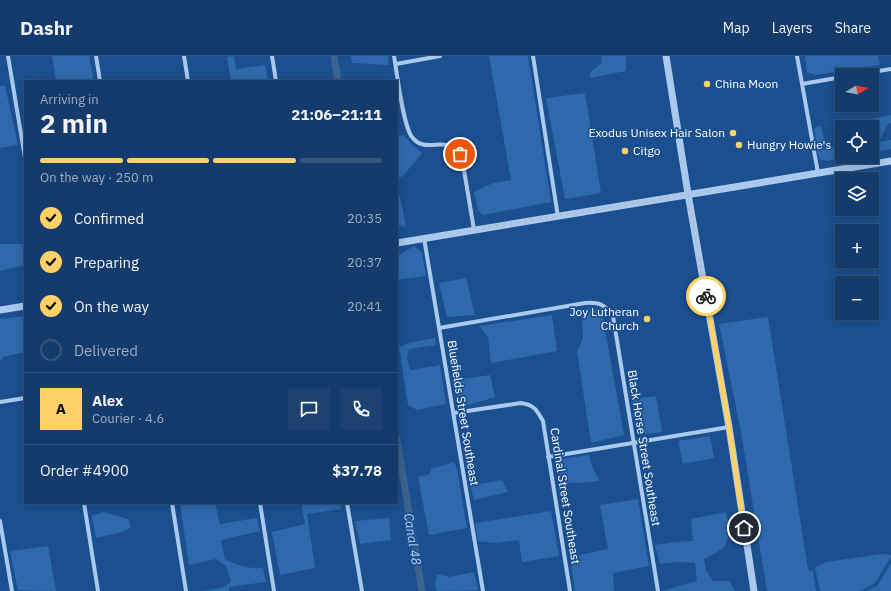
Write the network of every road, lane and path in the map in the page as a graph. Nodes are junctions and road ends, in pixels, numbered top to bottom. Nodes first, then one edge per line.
1 (8, 56) edge
2 (96, 56) edge
3 (184, 56) edge
4 (272, 56) edge
5 (394, 56) edge
6 (440, 56) edge
7 (533, 56) edge
8 (666, 56) edge
9 (797, 56) edge
10 (396, 64) junction
11 (891, 69) edge
12 (879, 71) edge
13 (835, 78) edge
14 (100, 80) edge
15 (188, 80) edge
16 (276, 80) edge
17 (802, 84) junction
18 (24, 152) edge
19 (891, 161) edge
20 (818, 173) junction
21 (688, 194) junction
22 (558, 217) junction
23 (474, 230) junction
24 (424, 238) junction
25 (398, 242) edge
26 (24, 306) edge
27 (0, 310) edge
28 (439, 328) junction
29 (24, 398) edge
30 (0, 402) edge
31 (454, 413) junction
32 (729, 427) junction
33 (633, 443) junction
34 (548, 457) junction
35 (84, 504) edge
36 (172, 504) edge
37 (260, 504) edge
38 (347, 504) edge
39 (0, 521) edge
40 (12, 591) edge
41 (98, 591) edge
42 (186, 591) edge
43 (274, 591) edge
44 (362, 591) edge
45 (483, 591) edge
46 (570, 591) edge
47 (658, 591) edge
48 (754, 591) edge

1 - 18 street
2 - 14 street
3 - 15 street
4 - 16 street
5 - 10 street
6 - 10 street
7 - 22 street
8 - 21 street
9 - 17 street
10 - 23 street
11 - 12 street
13 - 17 street
17 - 20 street
19 - 20 street
20 - 21 street
21 - 22 street
21 - 32 street
22 - 23 street
23 - 24 street
24 - 25 street
24 - 28 street, Bluefields Street Southeast
26 - 27 street
28 - 31 street, Bluefields Street Southeast
28 - 33 street, Black Horse Street Southeast
29 - 30 street
31 - 34 street, Cardinal Street Southeast
31 - 45 street, Bluefields Street Southeast
32 - 33 street
32 - 48 street
33 - 34 street
33 - 47 street, Black Horse Street Southeast
34 - 46 street, Cardinal Street Southeast
35 - 41 street
36 - 42 street
37 - 43 street
38 - 44 street
39 - 40 street

